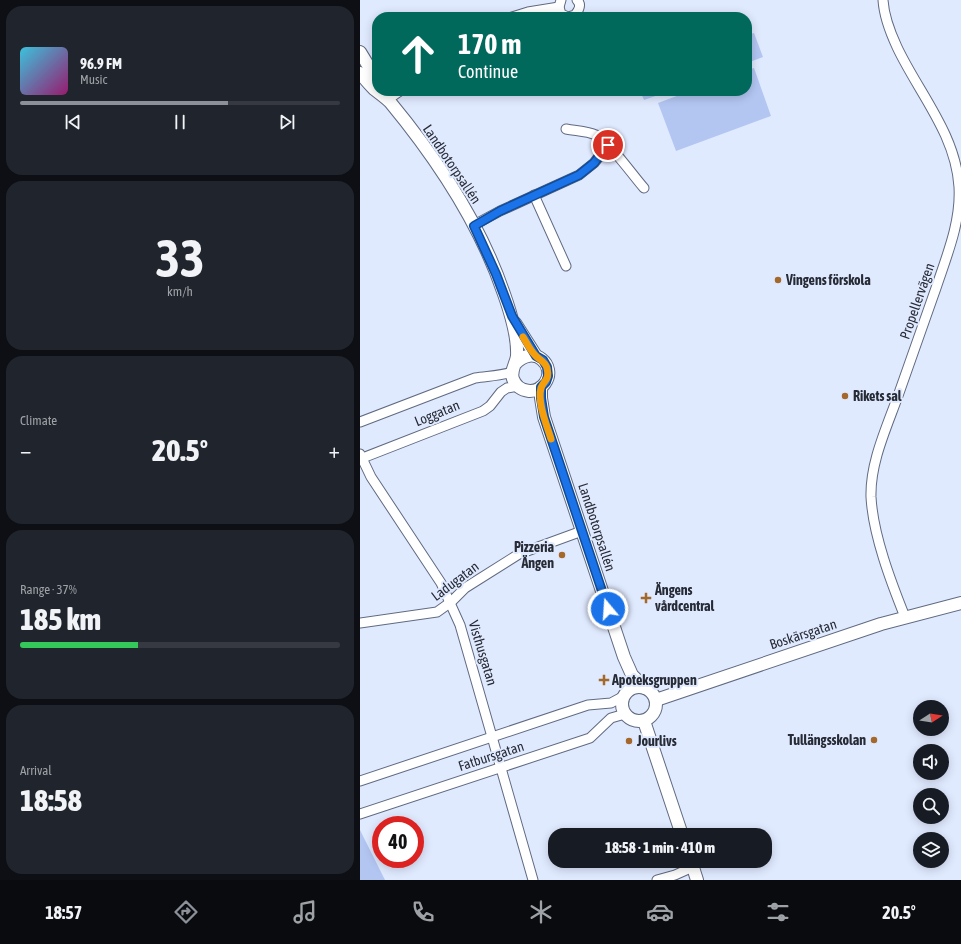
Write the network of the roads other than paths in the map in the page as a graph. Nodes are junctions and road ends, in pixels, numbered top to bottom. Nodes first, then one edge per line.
1 (577, 0) edge
2 (883, 0) edge
3 (560, 3) edge
4 (528, 12) edge
5 (577, 12) edge
6 (360, 52) edge
7 (363, 73) edge
8 (372, 78) edge
9 (372, 88) edge
10 (386, 96) edge
11 (566, 129) dead end
12 (608, 145) junction
13 (644, 188) dead end
14 (534, 195) junction
15 (474, 226) junction
16 (566, 266) dead end
17 (512, 316) junction
18 (536, 356) junction
19 (514, 368) junction
20 (541, 387) junction
21 (520, 388) junction
22 (544, 417) junction
23 (360, 422) edge
24 (361, 458) edge
25 (582, 530) junction
26 (451, 602) junction
27 (961, 603) edge
28 (905, 617) junction
29 (360, 623) edge
30 (620, 646) junction
31 (645, 688) junction
32 (625, 695) junction
33 (656, 700) junction
34 (625, 714) junction
35 (644, 720) junction
36 (493, 737) junction
37 (502, 767) junction
38 (360, 781) edge
39 (360, 814) edge
40 (680, 828) edge
41 (685, 868) edge
42 (693, 868) edge
43 (534, 880) edge
44 (657, 880) edge
45 (697, 880) edge

1 - 5 street
2 - 28 street, Propellervägen
3 - 4 street
6 - 7 street, Landbotorpsallén
7 - 8 street, Landbotorpsallén
7 - 9 street, Landbotorpsallén
10 - 15 street, Landbotorpsallén
11 - 12 street
12 - 13 street
12 - 14 street
14 - 15 street
14 - 16 street
15 - 17 street, Landbotorpsallén
17 - 18 street, Landbotorpsallén
17 - 19 street, Landbotorpsallén
18 - 19 street
18 - 20 street
19 - 21 street
19 - 23 street, Loggatan
20 - 21 street
20 - 22 street, Landbotorpsallén
21 - 22 street, Landbotorpsallén
21 - 24 street, Loggatan
22 - 25 street, Landbotorpsallén
24 - 26 street, Visthusgatan
25 - 26 street, Ladugatan
25 - 30 street, Landbotorpsallén
26 - 29 street, Ladugatan
26 - 36 street, Visthusgatan
27 - 28 street, Boskärsgatan
28 - 33 street, Boskärsgatan
30 - 31 street, Landbotorpsallén
30 - 32 street, Landbotorpsallén
31 - 32 street
31 - 33 street
32 - 34 street
32 - 36 street, Fatbursgatan
33 - 35 street
34 - 35 street
34 - 37 street, Fatbursgatan
35 - 40 street
36 - 37 street, Visthusgatan
36 - 38 street, Fatbursgatan
37 - 39 street, Fatbursgatan
37 - 43 street, Visthusgatan
41 - 44 street
42 - 45 street

